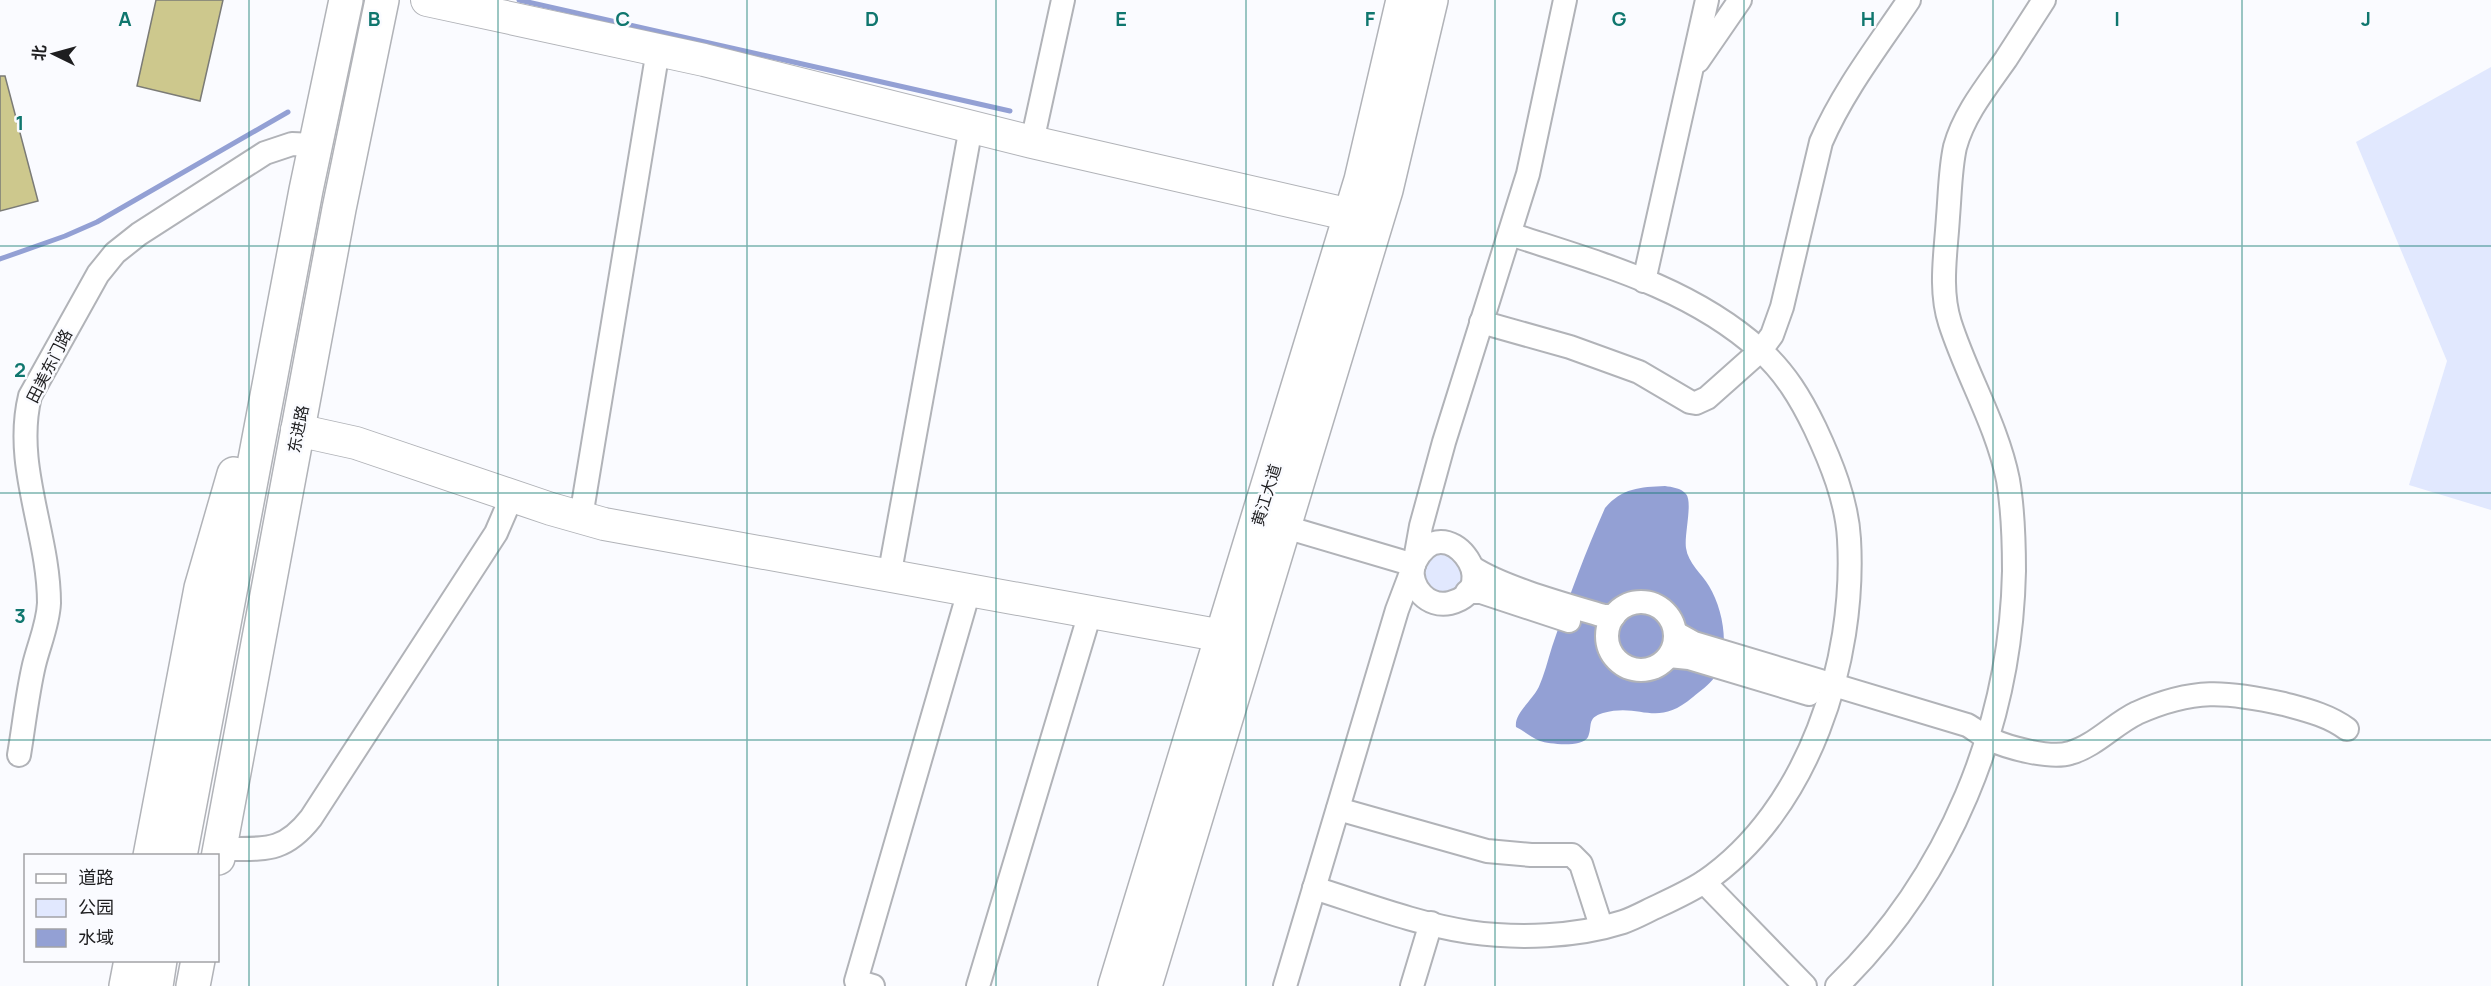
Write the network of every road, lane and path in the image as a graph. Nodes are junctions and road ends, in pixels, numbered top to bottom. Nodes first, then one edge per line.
1 (328, 0) edge
2 (346, 0) edge
3 (382, 0) edge
4 (427, 0) edge
5 (1062, 0) edge
6 (1403, 0) edge
7 (1431, 0) edge
8 (1565, 0) edge
9 (1707, 0) edge
10 (1740, 0) edge
11 (1909, 0) edge
12 (2044, 0) edge
13 (658, 50) junction
14 (1691, 72) junction
15 (971, 127) junction
16 (318, 130) junction
17 (1032, 142) junction
18 (1350, 216) junction
19 (1510, 234) junction
20 (1644, 281) junction
21 (1481, 322) junction
22 (280, 327) junction
23 (1761, 350) junction
24 (297, 430) junction
25 (512, 496) junction
26 (581, 517) junction
27 (1272, 523) junction
28 (1414, 565) junction
29 (1473, 568) junction
30 (889, 577) junction
31 (969, 591) junction
32 (1467, 592) junction
33 (1544, 605) junction
34 (1090, 613) junction
35 (1610, 626) junction
36 (1676, 633) junction
37 (1223, 636) junction
38 (1669, 656) junction
39 (1723, 660) junction
40 (1831, 692) junction
41 (2347, 729) dead end
42 (1989, 739) junction
43 (19, 755) dead end
44 (1338, 808) junction
45 (150, 854) edge
46 (180, 854) edge
47 (218, 854) edge
48 (1704, 882) junction
49 (1314, 888) junction
50 (1431, 923) junction
51 (1601, 926) junction
52 (131, 962) edge
53 (160, 962) edge
54 (198, 962) edge
55 (126, 986) edge
56 (156, 986) edge
57 (194, 986) edge
58 (873, 986) edge
59 (978, 986) edge
60 (1115, 986) edge
61 (1144, 986) edge
62 (1285, 986) edge
63 (1412, 986) edge
64 (1804, 986) edge
65 (1837, 986) edge

1 - 16 main road
2 - 16 main road
3 - 24 main road, 东进路
4 - 13 street
5 - 17 street
6 - 18 main road, 黄江大道
7 - 27 main road, 黄江大道
8 - 19 street
9 - 14 street
10 - 14 street
11 - 23 street
12 - 42 street
13 - 15 street
13 - 26 street
14 - 20 street
15 - 17 street
15 - 30 street
16 - 22 main road
16 - 43 street, 田美东门路
17 - 18 street
18 - 27 main road, 黄江大道
19 - 20 street
19 - 21 street
20 - 23 street
21 - 23 street
21 - 28 street
22 - 45 main road
22 - 46 main road
23 - 40 street
24 - 25 street
24 - 47 main road, 东进路
25 - 26 street
25 - 47 street
26 - 30 street
27 - 28 street
27 - 37 main road, 黄江大道
27 - 61 main road, 黄江大道
28 - 29 street
28 - 32 street
28 - 44 street
29 - 32 street
29 - 33 street
30 - 31 street
31 - 34 street
31 - 58 street
32 - 33 street
33 - 35 street
34 - 37 street
34 - 59 street
35 - 36 street
35 - 38 street
36 - 38 street
36 - 39 street
37 - 60 main road, 黄江大道
38 - 39 street
39 - 40 street
40 - 42 street
40 - 48 street
41 - 42 street
42 - 65 street
44 - 49 street
44 - 51 street
48 - 51 street
48 - 64 street
49 - 50 street
49 - 62 street
50 - 51 street
50 - 63 street
52 - 55 main road
53 - 56 main road
54 - 57 main road

